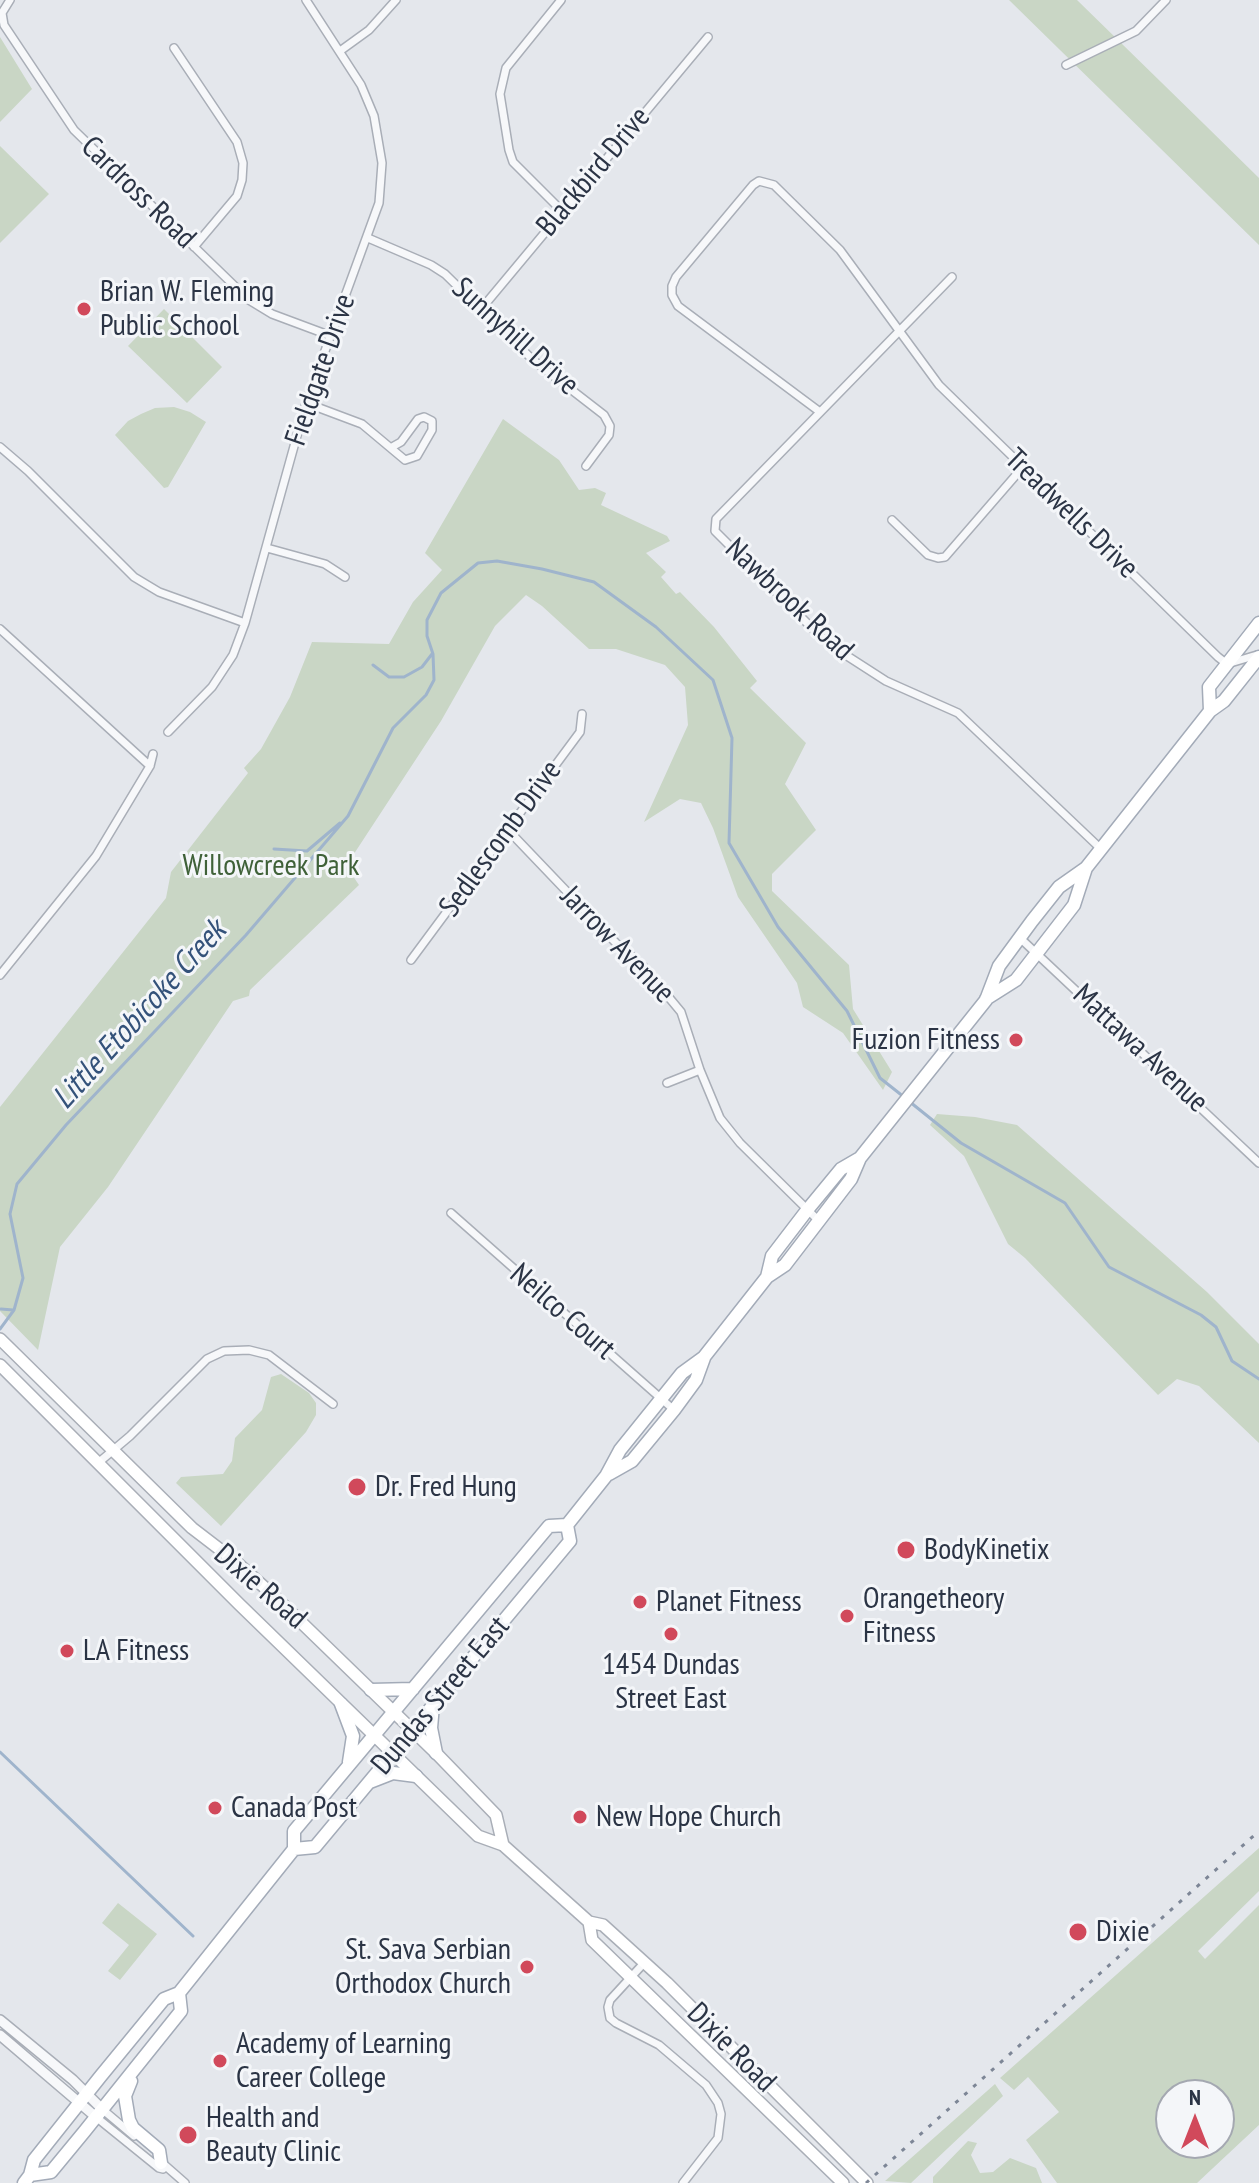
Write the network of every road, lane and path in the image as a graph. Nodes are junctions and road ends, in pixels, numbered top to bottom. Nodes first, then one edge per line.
1 (10, 0) edge
2 (306, 0) edge
3 (396, 0) edge
4 (561, 0) edge
5 (1166, 0) edge
6 (708, 37) dead end
7 (174, 48) dead end
8 (340, 51) junction
9 (1066, 65) dead end
10 (561, 210) junction
11 (368, 238) junction
12 (194, 247) junction
13 (952, 277) dead end
14 (482, 308) junction
15 (901, 331) junction
16 (331, 336) junction
17 (306, 403) junction
18 (820, 412) junction
19 (0, 447) edge
20 (392, 447) junction
21 (586, 466) dead end
22 (1023, 467) junction
23 (892, 520) dead end
24 (267, 548) junction
25 (345, 577) dead end
26 (245, 623) junction
27 (1259, 623) edge
28 (0, 629) edge
29 (1259, 656) edge
30 (1227, 664) junction
31 (1210, 711) junction
32 (582, 714) dead end
33 (168, 732) dead end
34 (153, 754) dead end
35 (150, 766) junction
36 (508, 830) junction
37 (1101, 849) junction
38 (1086, 868) junction
39 (1020, 938) junction
40 (1037, 952) junction
41 (411, 960) dead end
42 (0, 975) edge
43 (986, 1000) junction
44 (700, 1070) junction
45 (667, 1083) dead end
46 (860, 1158) junction
47 (1259, 1163) edge
48 (808, 1209) junction
49 (451, 1213) dead end
50 (820, 1222) junction
51 (767, 1277) junction
52 (0, 1339) edge
53 (704, 1357) junction
54 (4, 1368) edge
55 (662, 1399) junction
56 (333, 1404) dead end
57 (674, 1410) junction
58 (114, 1450) junction
59 (98, 1463) junction
60 (606, 1476) junction
61 (567, 1525) junction
62 (413, 1689) junction
63 (371, 1690) junction
64 (341, 1704) junction
65 (433, 1705) junction
66 (394, 1711) junction
67 (412, 1729) junction
68 (374, 1735) junction
69 (393, 1753) junction
70 (436, 1753) junction
71 (348, 1766) junction
72 (416, 1776) junction
73 (368, 1783) junction
74 (503, 1845) junction
75 (294, 1849) junction
76 (589, 1922) junction
77 (644, 1963) junction
78 (630, 1977) junction
79 (179, 1993) junction
80 (0, 2020) edge
81 (0, 2035) edge
82 (142, 2059) junction
83 (84, 2098) junction
84 (99, 2113) junction
85 (166, 2166) junction
86 (27, 2179) edge
87 (185, 2183) edge
88 (683, 2183) edge
89 (843, 2183) edge
90 (867, 2183) edge

1 - 12 street, Cardross Road
2 - 8 street, Fieldgate Drive
3 - 8 street
4 - 10 street
5 - 9 street
6 - 10 street, Blackbird Drive
7 - 12 street
8 - 11 street, Fieldgate Drive
10 - 14 street, Blackbird Drive
11 - 14 street, Sunnyhill Drive
11 - 16 street, Fieldgate Drive
12 - 16 street, Cardross Road
13 - 15 street, Nawbrook Road
14 - 21 street, Sunnyhill Drive
15 - 18 street, Nawbrook Road
15 - 18 street, Treadwells Drive
15 - 22 street, Treadwells Drive
16 - 17 street, Fieldgate Drive
17 - 20 street
17 - 24 street, Fieldgate Drive
18 - 37 street, Nawbrook Road
19 - 26 street
20 - 20 street
22 - 23 street
22 - 30 street, Treadwells Drive
24 - 25 street
24 - 26 street, Fieldgate Drive
26 - 33 street, Fieldgate Drive
27 - 30 main road, Dundas Street East
28 - 35 street
29 - 30 street
29 - 31 main road, Dundas Street East
30 - 31 main road, Dundas Street East
31 - 37 main road, Dundas Street East
32 - 36 street, Sedlescomb Drive
34 - 35 street
35 - 42 street
36 - 41 street, Sedlescomb Drive
36 - 44 street, Jarrow Avenue
37 - 38 main road, Dundas Street East
38 - 39 main road, Dundas Street East
38 - 40 main road, Dundas Street East
39 - 40 street, Mattawa Avenue
39 - 43 main road, Dundas Street East
40 - 43 main road, Dundas Street East
40 - 47 street, Mattawa Avenue
43 - 46 main road, Dundas Street East
44 - 45 street
44 - 48 street, Jarrow Avenue
46 - 48 main road, Dundas Street East
46 - 50 main road, Dundas Street East
48 - 50 street, Jarrow Avenue
48 - 51 main road, Dundas Street East
49 - 55 street, Neilco Court
50 - 51 main road, Dundas Street East
51 - 53 main road, Dundas Street East
52 - 58 main road, Dixie Road
53 - 55 main road, Dundas Street East
53 - 57 main road, Dundas Street East
54 - 59 main road, Dixie Road
55 - 57 street, Neilco Court
55 - 60 main road, Dundas Street East
56 - 58 street
57 - 60 main road, Dundas Street East
58 - 59 street
58 - 63 main road, Dixie Road
59 - 64 main road, Dixie Road
60 - 61 main road, Dundas Street East
61 - 62 main road, Dundas Street East
61 - 65 main road, Dundas Street East
62 - 63 main road
62 - 66 main road, Dundas Street East
63 - 66 main road, Dixie Road
64 - 68 main road, Dixie Road
64 - 71 main road
65 - 67 main road, Dundas Street East
65 - 70 main road
66 - 67 main road, Dixie Road
66 - 68 main road, Dundas Street East
67 - 69 main road, Dundas Street East
67 - 70 main road, Dixie Road
68 - 69 main road, Dixie Road
68 - 71 main road, Dundas Street East
69 - 72 main road, Dixie Road
69 - 73 main road, Dundas Street East
70 - 74 main road, Dixie Road
71 - 75 main road, Dundas Street East
72 - 73 main road
72 - 74 main road, Dixie Road
73 - 75 main road, Dundas Street East
74 - 76 main road, Dixie Road
75 - 79 main road, Dundas Street East
76 - 77 main road, Dixie Road
76 - 78 main road, Dixie Road
77 - 78 street
77 - 90 main road, Dixie Road
78 - 88 street
78 - 89 main road, Dixie Road
79 - 82 main road, Dundas Street East
79 - 83 main road, Dundas Street East
80 - 83 street
81 - 83 street
82 - 84 main road, Dundas Street East
82 - 85 main road
83 - 84 street
83 - 86 main road, Dundas Street East
84 - 85 street
84 - 86 main road, Dundas Street East
85 - 87 street

